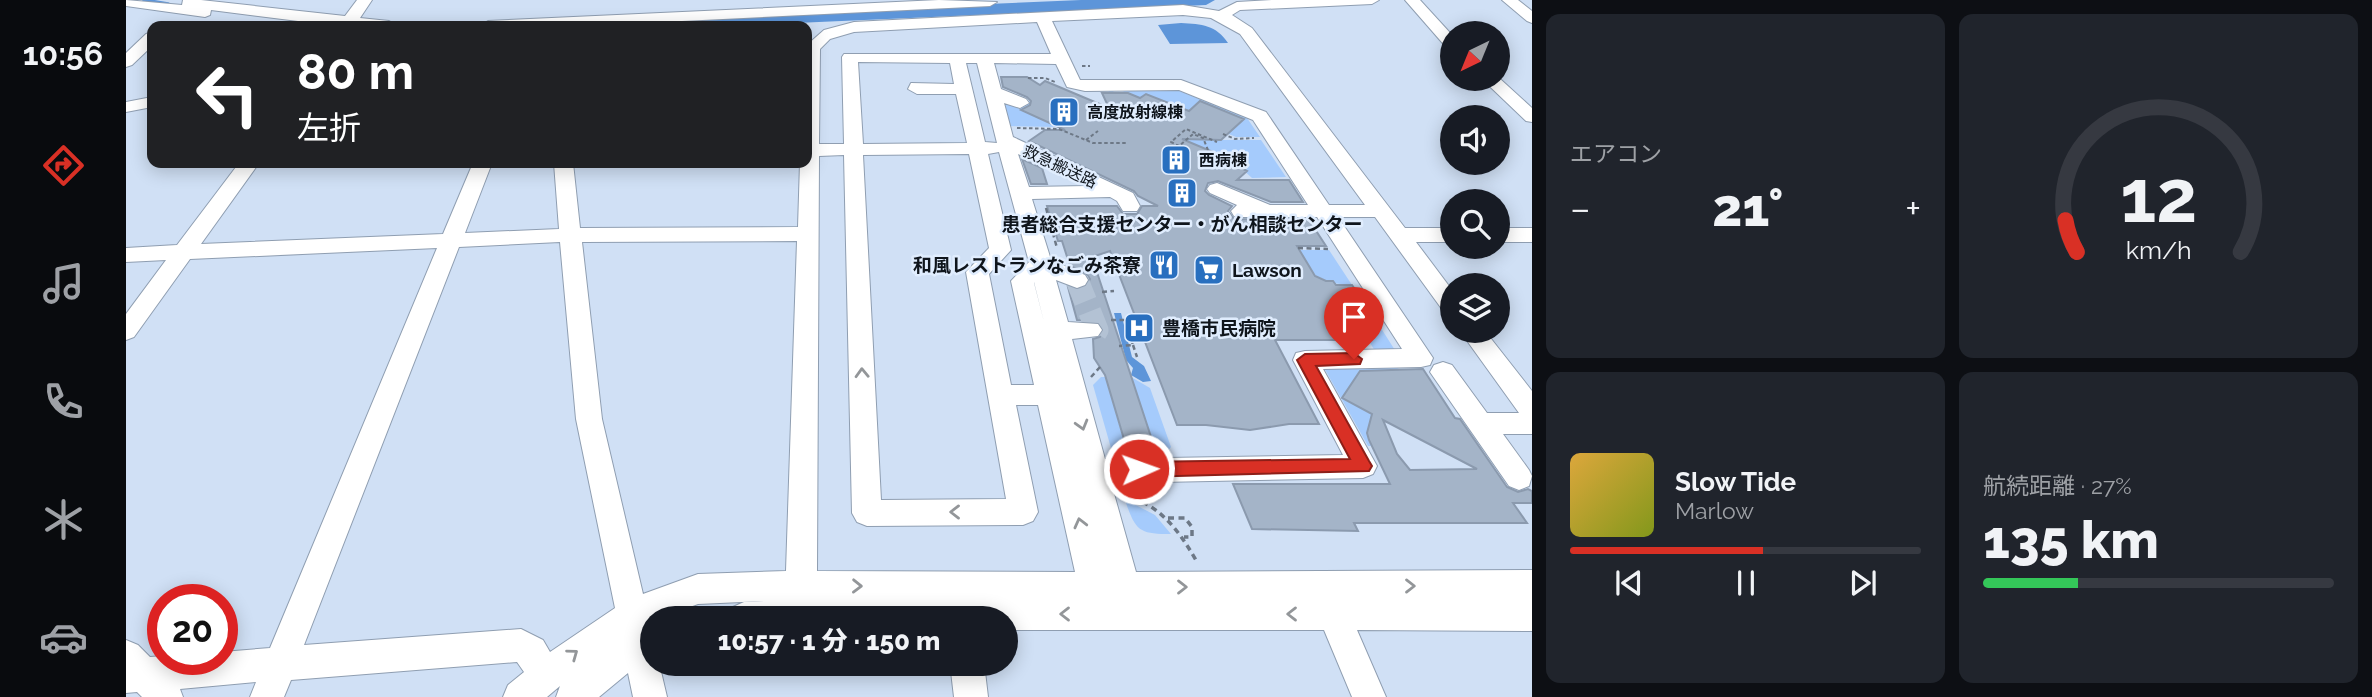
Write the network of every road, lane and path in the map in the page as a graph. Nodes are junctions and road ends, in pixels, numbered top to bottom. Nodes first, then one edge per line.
1 (365, 0) edge
2 (1372, 0) edge
3 (1412, 0) edge
4 (1509, 0) edge
5 (1008, 1) edge
6 (126, 2) edge
7 (187, 4) edge
8 (888, 4) edge
9 (715, 7) edge
10 (1067, 9) edge
11 (1042, 16) junction
12 (1221, 16) junction
13 (1532, 18) edge
14 (169, 21) edge
15 (287, 21) edge
16 (324, 21) edge
17 (350, 21) edge
18 (528, 21) edge
19 (812, 28) edge
20 (1440, 31) edge
21 (827, 34) junction
22 (147, 42) edge
23 (812, 49) edge
24 (957, 58) junction
25 (984, 58) junction
26 (1061, 59) junction
27 (126, 62) edge
28 (917, 87) dead end
29 (964, 89) junction
30 (1503, 91) edge
31 (993, 92) junction
32 (147, 103) edge
33 (1020, 103) dead end
34 (126, 107) edge
35 (1532, 117) edge
36 (1098, 131) dead end
37 (1223, 134) dead end
38 (1007, 138) junction
39 (1275, 138) junction
40 (1086, 140) junction
41 (1217, 142) dead end
42 (1126, 143) dead end
43 (977, 148) junction
44 (812, 150) edge
45 (854, 150) junction
46 (1209, 150) dead end
47 (245, 168) edge
48 (480, 168) edge
49 (564, 168) edge
50 (810, 168) edge
51 (1217, 189) dead end
52 (1020, 193) junction
53 (1046, 208) dead end
54 (1241, 211) dead end
55 (1266, 211) junction
56 (1381, 211) junction
57 (1323, 212) junction
58 (807, 234) junction
59 (569, 235) junction
60 (1399, 235) junction
61 (1440, 235) edge
62 (1510, 235) edge
63 (1532, 235) edge
64 (451, 242) junction
65 (1298, 248) dead end
66 (1332, 249) dead end
67 (183, 252) junction
68 (1052, 253) junction
69 (126, 255) edge
70 (1077, 281) tunnel mouth
71 (1440, 290) edge
72 (1114, 291) dead end
73 (1102, 292) dead end
74 (1098, 330) junction
75 (126, 331) edge
76 (1046, 331) junction
77 (1481, 343) edge
78 (1130, 345) junction
79 (1120, 346) dead end
80 (1137, 357) dead end
81 (1101, 366) dead end
82 (1443, 372) dead end
83 (1069, 387) junction
84 (1001, 395) junction
85 (1532, 410) edge
86 (1532, 423) edge
87 (1482, 424) junction
88 (1095, 471) junction
89 (1519, 478) dead end
90 (1120, 494) dead end
91 (1168, 518) junction
92 (1184, 537) junction
93 (1197, 562) dead end
94 (801, 585) junction
95 (1532, 585) edge
96 (1112, 600) junction
97 (1018, 611) edge
98 (1333, 614) junction
99 (631, 615) junction
100 (1532, 615) edge
101 (640, 634) edge
102 (640, 650) edge
103 (282, 662) junction
104 (140, 676) edge
105 (545, 676) junction
106 (648, 676) edge
107 (969, 676) edge
108 (267, 697) edge
109 (520, 697) edge
110 (573, 697) edge
111 (650, 697) edge
112 (971, 697) edge
113 (1369, 697) edge

1 - 17 street
2 - 12 street
3 - 20 street
4 - 13 street
5 - 8 street
6 - 7 street
7 - 14 street
7 - 15 street
7 - 16 street
8 - 9 street
9 - 18 street
10 - 11 street
10 - 12 street
11 - 21 street
11 - 26 street
12 - 56 street
19 - 21 street
21 - 23 street
22 - 27 street
24 - 25 street
24 - 29 street
24 - 45 street
25 - 26 street
25 - 31 street
26 - 39 street
28 - 29 street
29 - 43 street
30 - 35 street
31 - 33 street
31 - 38 street
32 - 34 street
36 - 40 path
37 - 39 path
38 - 40 path
38 - 43 street
38 - 52 street
38 - 52 street, 救急搬送路
39 - 57 street
40 - 42 path
41 - 46 path
43 - 45 street
43 - 84 street
44 - 45 street
84 -> 45 street
47 - 67 street
48 - 64 street
49 - 59 street
50 - 58 street
51 - 55 street
52 - 68 street
53 - 68 path
54 - 55 street
55 - 57 street
56 - 57 street
56 - 60 street
57 - 88 street
58 - 59 street
58 - 94 street
59 - 64 street
59 - 99 street
60 - 61 street
60 - 71 street
62 - 63 street
64 - 67 street
64 - 103 street
65 - 66 path
67 - 69 street
67 - 75 street
68 - 70 street
68 - 76 street
72 - 73 path
74 - 76 street
74 - 78 path
74 - 83 street
76 - 83 street
77 - 85 street
78 - 79 path
78 - 80 path
81 - 83 path
82 - 87 street
83 - 84 street
83 -> 88 street
96 -> 83 street
86 - 87 street
87 - 89 street
88 - 96 street
90 - 91 path
91 - 92 path
91 - 92 path
92 - 93 path
94 -> 96 street
94 - 99 street
96 -> 95 street
96 -> 97 street
98 -> 96 street
98 - 100 street
98 - 113 street
99 - 101 street
105 -> 99 street
102 - 110 street
103 - 104 street
103 - 105 street
103 - 108 street
105 - 109 street
106 - 111 street
107 - 112 street

